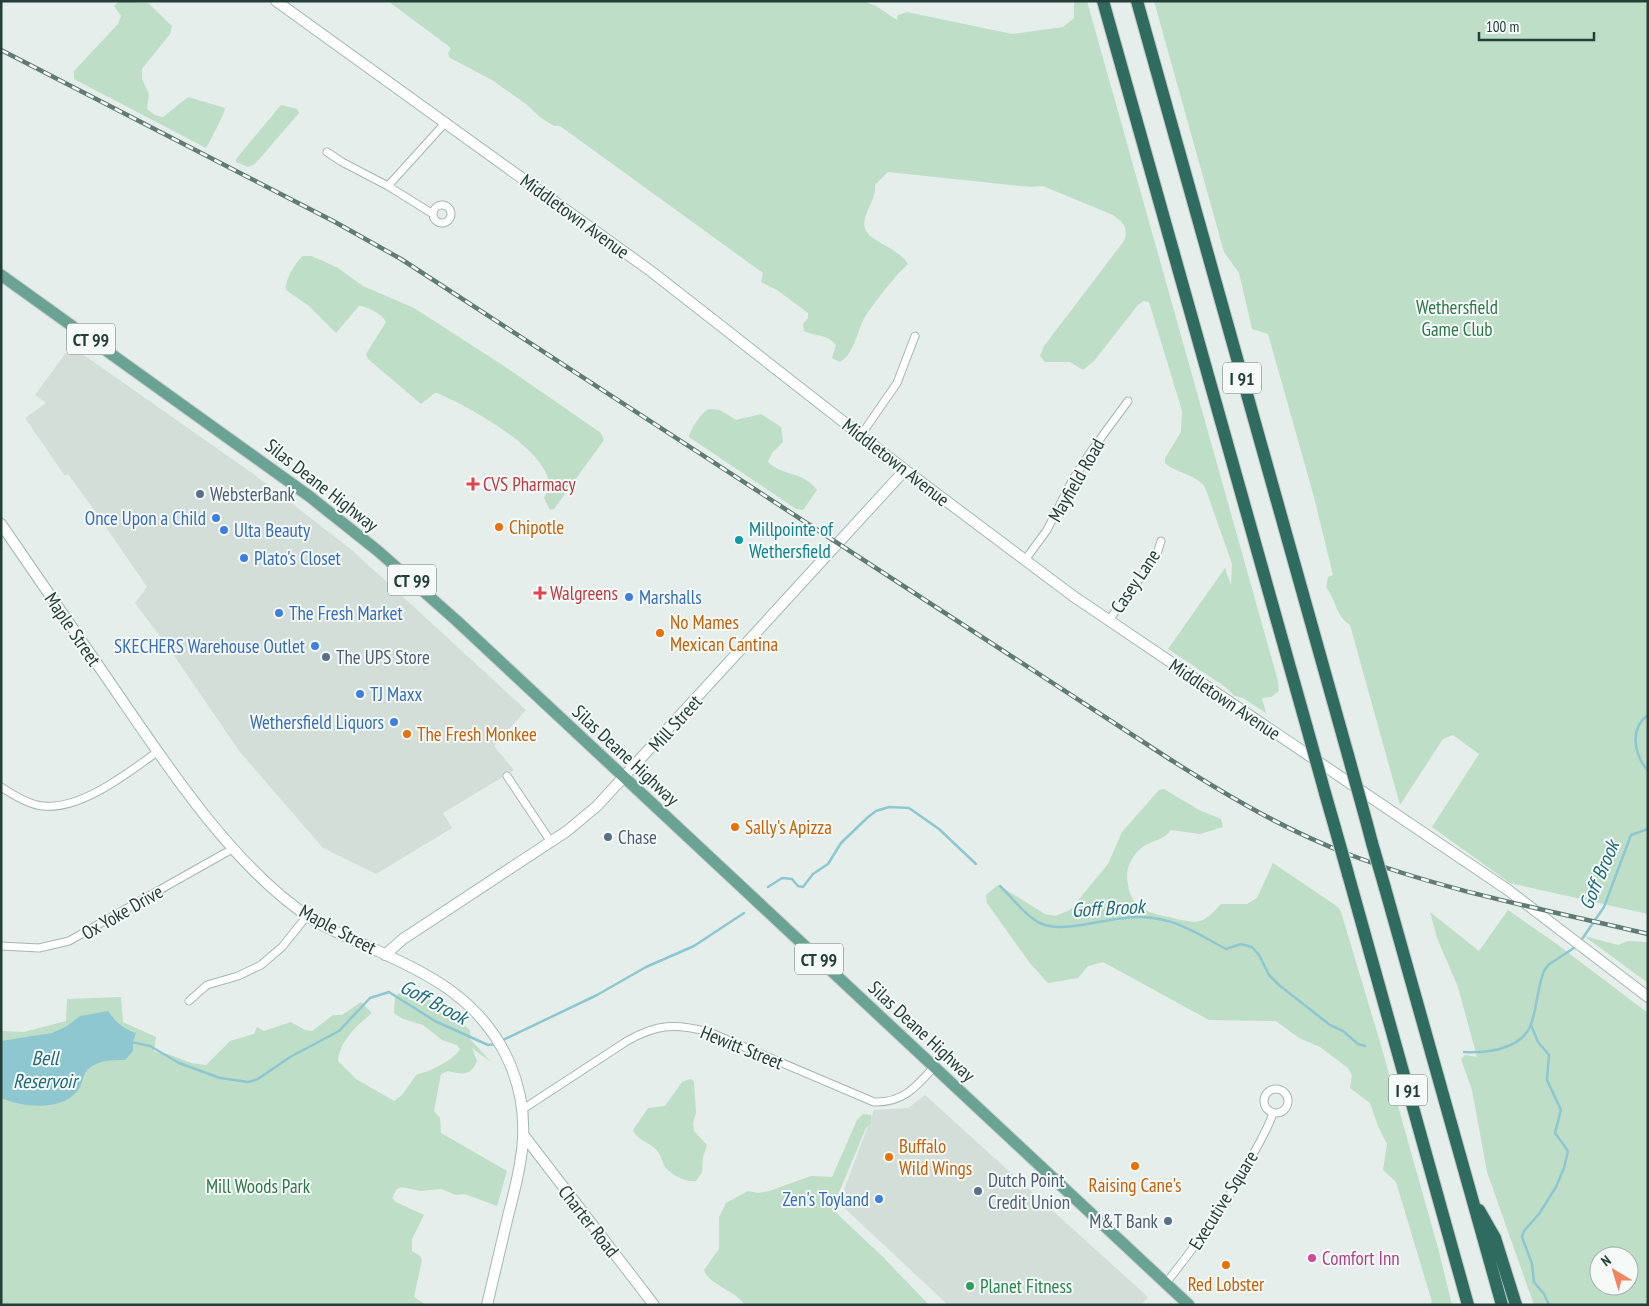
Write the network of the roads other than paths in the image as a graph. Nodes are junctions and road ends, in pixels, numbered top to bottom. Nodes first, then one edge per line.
1 (276, 1) edge
2 (1104, 1) edge
3 (1137, 1) edge
4 (445, 123) junction
5 (328, 152) dead end
6 (388, 186) junction
7 (433, 214) dead end
8 (1, 275) edge
9 (915, 336) dead end
10 (1128, 400) dead end
11 (861, 435) junction
12 (905, 470) junction
13 (1, 524) edge
14 (1161, 541) dead end
15 (1025, 560) junction
16 (1109, 620) junction
17 (157, 752) junction
18 (507, 776) dead end
19 (625, 778) junction
20 (1, 787) edge
21 (551, 842) junction
22 (234, 848) junction
23 (306, 916) junction
24 (1, 946) edge
25 (385, 955) junction
26 (1648, 997) edge
27 (189, 1001) dead end
28 (934, 1067) junction
29 (523, 1109) junction
30 (1273, 1113) dead end
31 (524, 1137) junction
32 (1472, 1200) junction
33 (1166, 1283) junction
34 (486, 1305) edge
35 (654, 1305) edge
36 (1189, 1305) edge
37 (1468, 1305) edge
38 (1502, 1305) edge
39 (1516, 1305) edge

1 - 4 street, Middletown Avenue
2 - 37 highway, I 91, bridge
3 - 32 highway, I 91, bridge
4 - 6 street
4 - 11 street, Middletown Avenue
5 - 6 street
6 - 7 street
8 - 19 main road, Silas Deane Highway / CT 99
9 - 11 street
10 - 15 street, Mayfield Road
11 - 12 street, Middletown Avenue
12 - 15 street, Middletown Avenue
12 - 19 street, Mill Street
13 - 17 street, Maple Street
14 - 16 street, Casey Lane
15 - 16 street, Middletown Avenue
16 - 26 street, Middletown Avenue
17 - 20 street
17 - 22 street, Maple Street
18 - 21 street
19 - 21 street, Mill Street
19 - 28 main road, Silas Deane Highway / CT 99
21 - 25 street, Mill Street
22 - 23 street, Maple Street
22 - 24 street, Ox Yoke Drive
23 - 25 street, Maple Street
23 - 27 street
25 - 29 street, Maple Street
28 - 29 street, Hewitt Street
28 - 33 main road, Silas Deane Highway / CT 99
29 - 31 street, Maple Street
30 - 33 street, Executive Square
31 - 34 street, Maple Street
31 - 35 street, Charter Road
32 - 38 highway, I 91
32 - 39 highway
33 - 36 main road, Silas Deane Highway / CT 99

